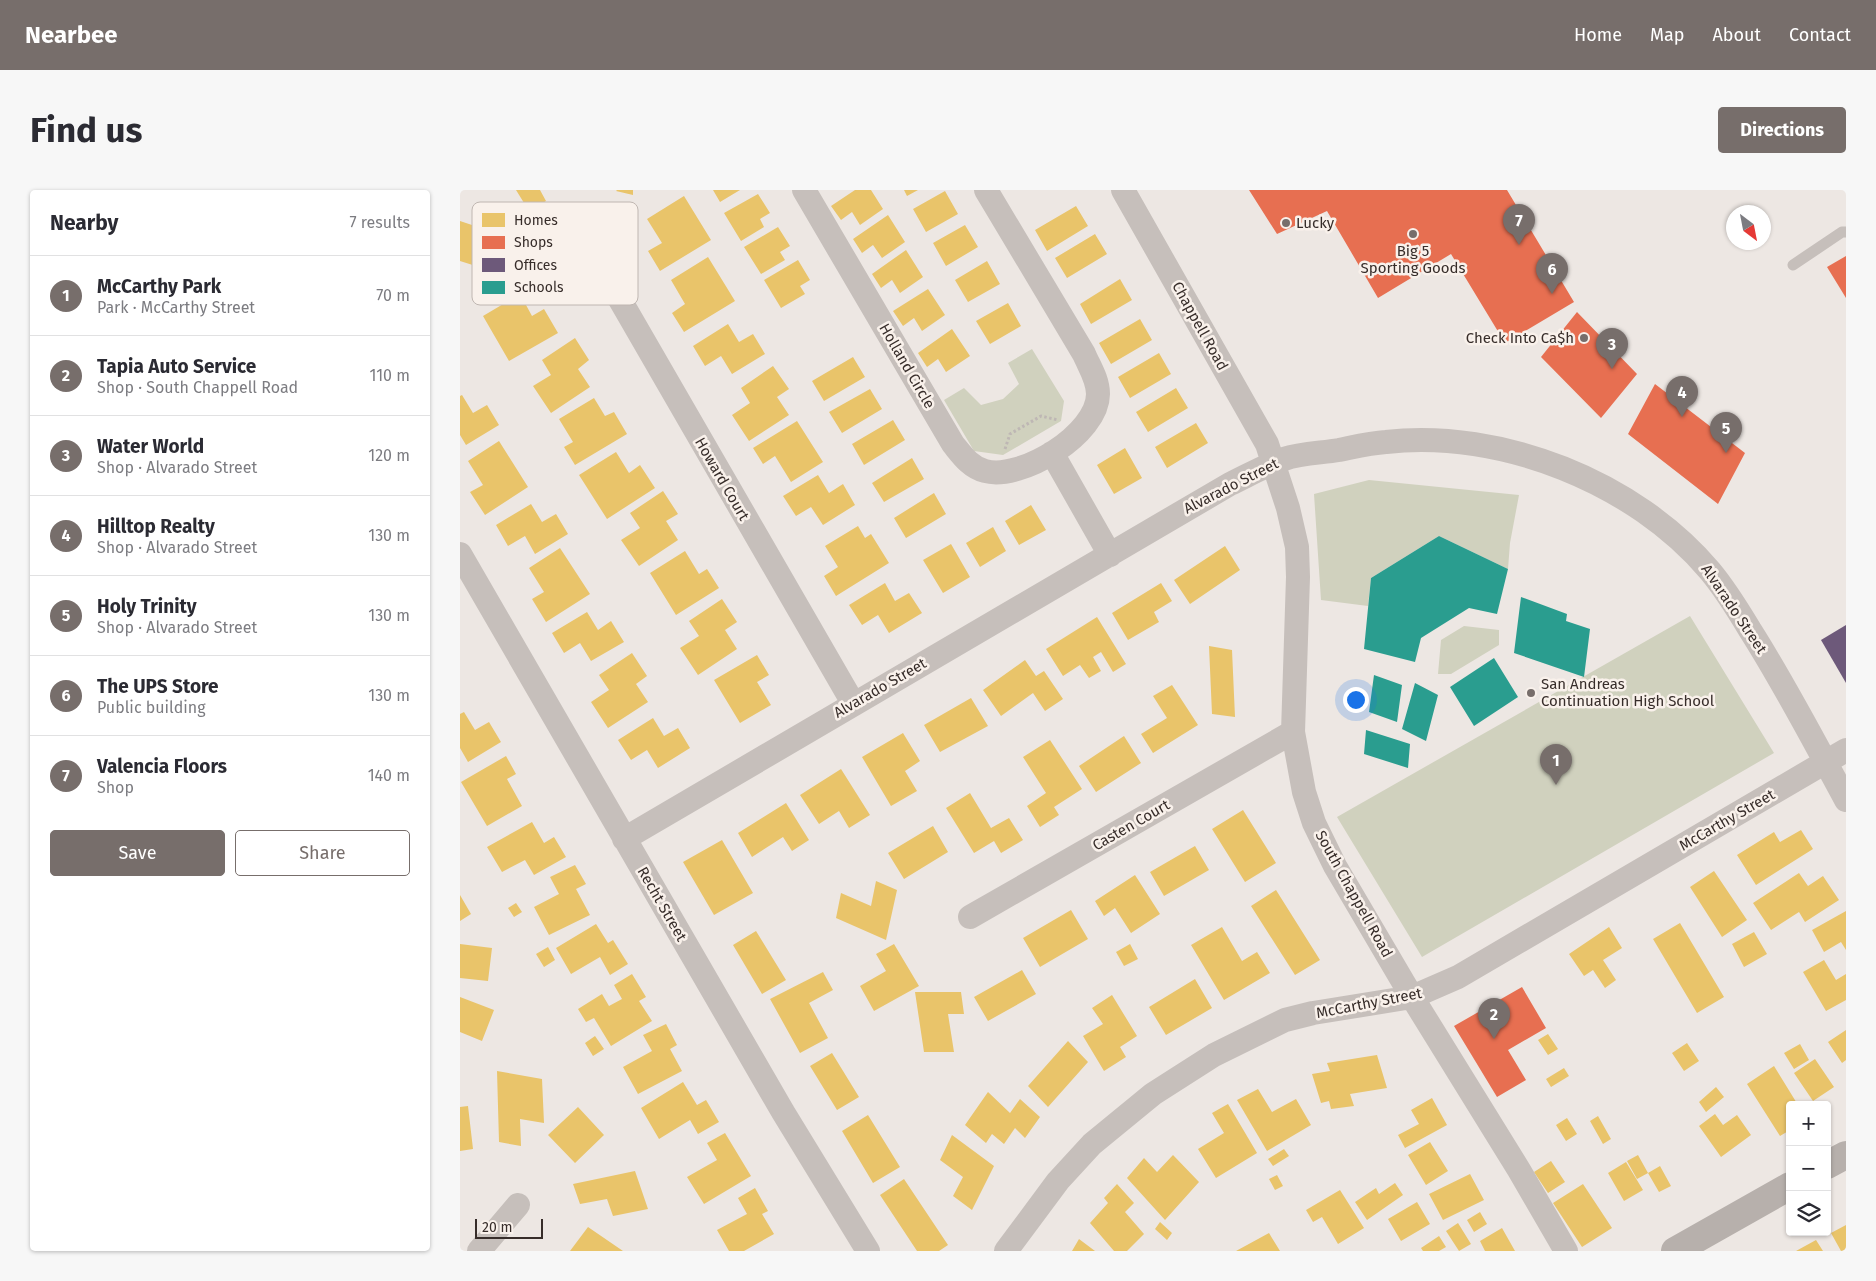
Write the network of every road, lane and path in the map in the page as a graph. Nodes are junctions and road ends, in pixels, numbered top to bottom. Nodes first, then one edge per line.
1 (804, 190) edge
2 (986, 190) edge
3 (1122, 190) edge
4 (1846, 232) edge
5 (1793, 265) dead end
6 (623, 305) edge
7 (1061, 421) dead end
8 (1052, 453) junction
9 (1003, 455) dead end
10 (1274, 464) junction
11 (460, 554) edge
12 (1110, 555) junction
13 (853, 703) junction
14 (1293, 732) junction
15 (1846, 750) edge
16 (1825, 762) junction
17 (1846, 800) edge
18 (624, 839) junction
19 (970, 917) dead end
20 (1412, 997) junction
21 (1846, 1155) edge
22 (1831, 1163) edge
23 (1786, 1188) edge
24 (518, 1205) dead end
25 (479, 1251) edge
26 (868, 1251) edge
27 (1006, 1251) edge
28 (1566, 1251) edge
29 (1675, 1251) edge

1 - 8 street, Holland Circle
2 - 8 street, Holland Circle
3 - 10 street, Chappell Road
4 - 5 lane
6 - 13 street, Howard Court
7 - 9 path
8 - 12 street
10 - 12 street, Alvarado Street
10 - 14 street, South Chappell Road
10 - 16 street, Alvarado Street
11 - 18 street, Recht Street
12 - 13 street, Alvarado Street
13 - 18 street, Alvarado Street
14 - 19 street, Casten Court
14 - 20 street, South Chappell Road
15 - 16 street, McCarthy Street
16 - 17 street, Alvarado Street
16 - 20 street, McCarthy Street
18 - 26 street, Recht Street
20 - 27 street, McCarthy Street
20 - 28 street, South Chappell Road
21 - 22 street
23 - 29 street
24 - 25 street

